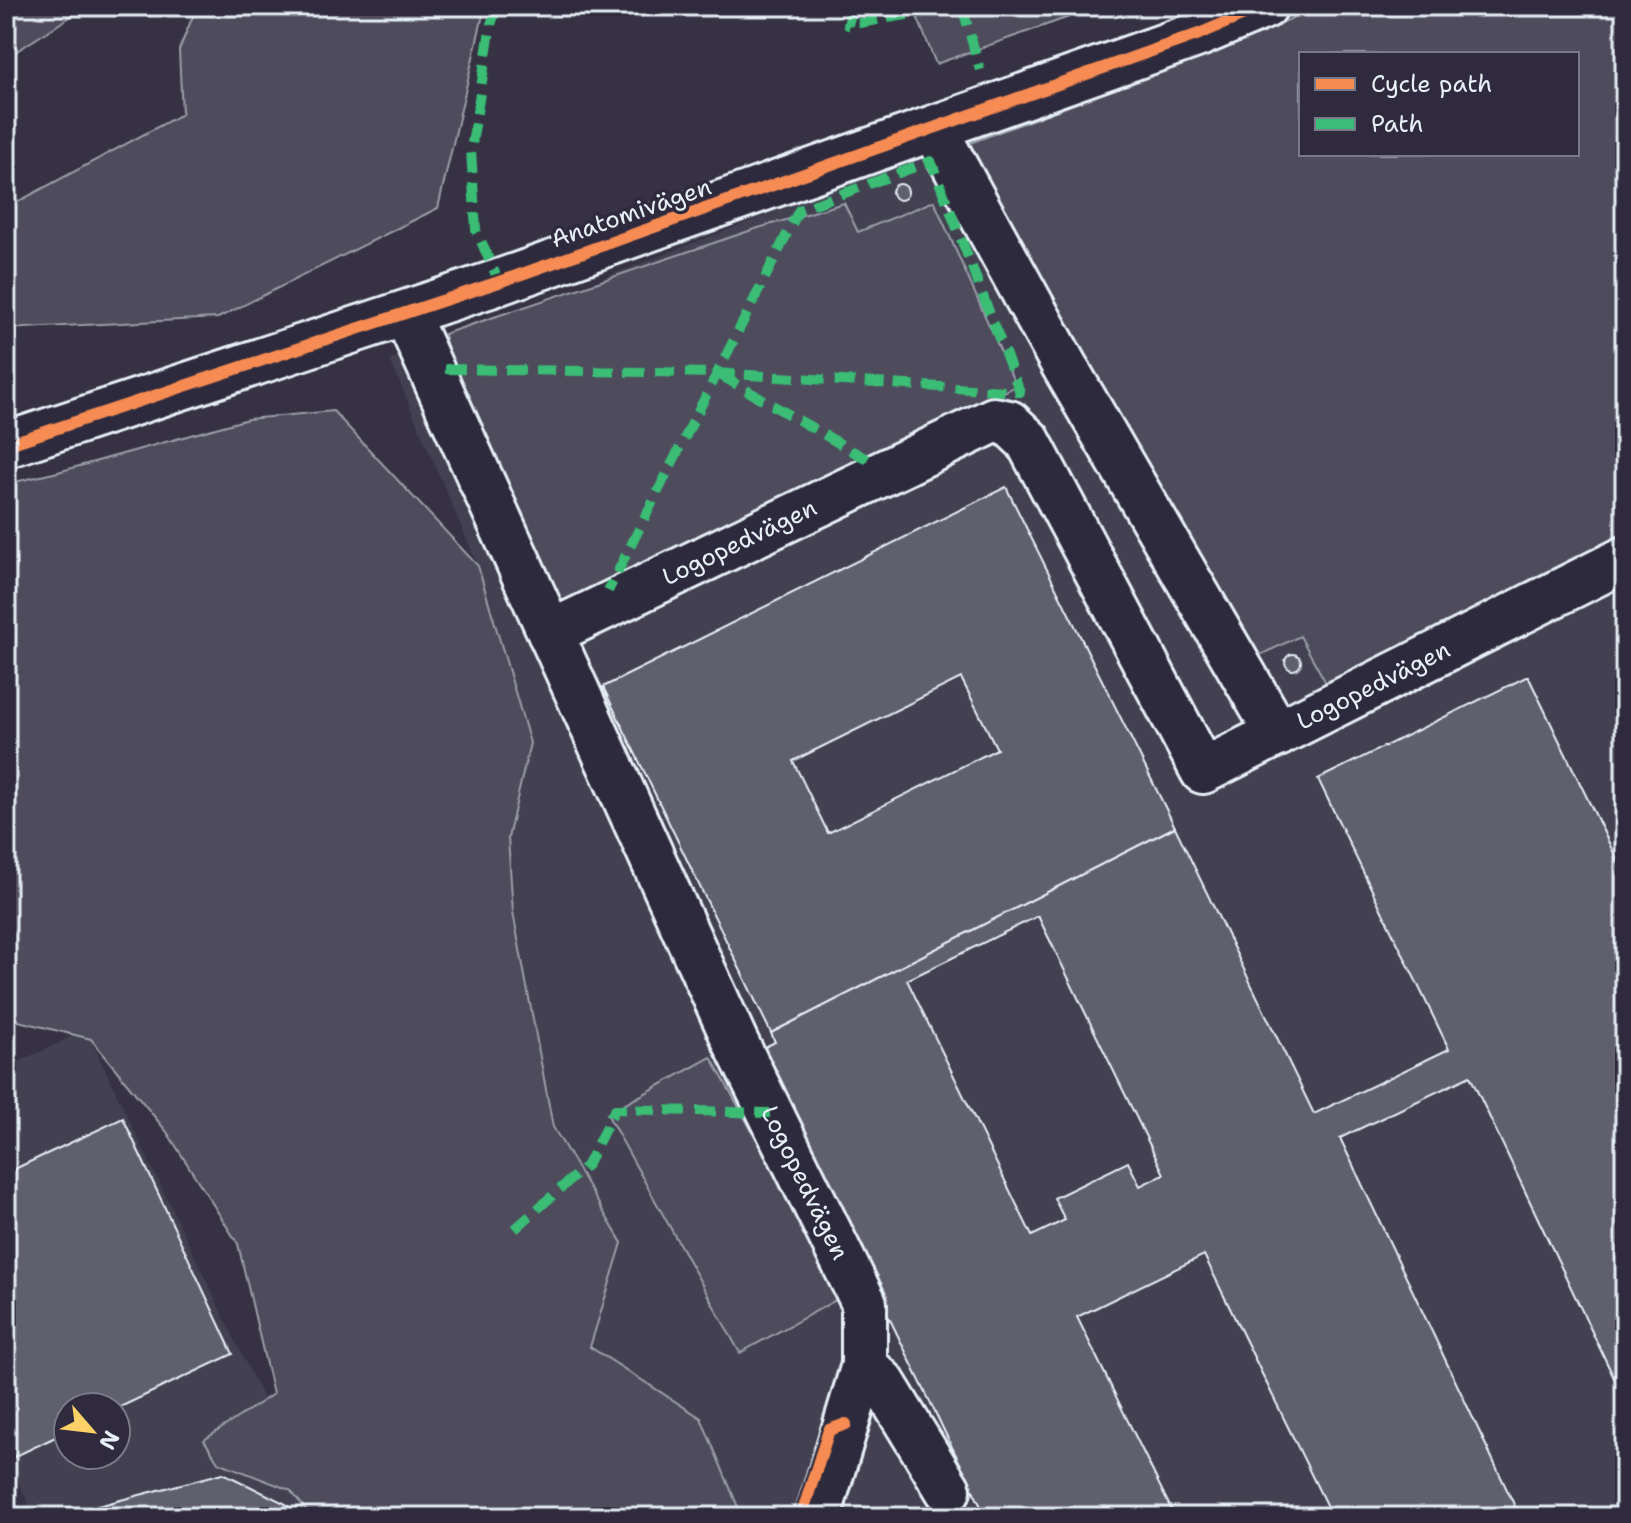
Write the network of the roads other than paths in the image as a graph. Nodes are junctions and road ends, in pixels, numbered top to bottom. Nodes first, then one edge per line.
1 (1265, 6) edge
2 (934, 128) junction
3 (406, 314) junction
4 (8, 443) edge
5 (1625, 559) edge
6 (550, 633) junction
7 (1278, 734) junction
8 (885, 1368) junction
9 (948, 1490) dead end
10 (818, 1517) edge

1 - 2 street, Anatomivägen
2 - 3 street, Anatomivägen
2 - 7 street
3 - 4 street, Anatomivägen
3 - 6 street
5 - 7 street, Logopedvägen
6 - 7 street, Logopedvägen
6 - 8 street, Logopedvägen
8 - 9 street
8 - 10 street

